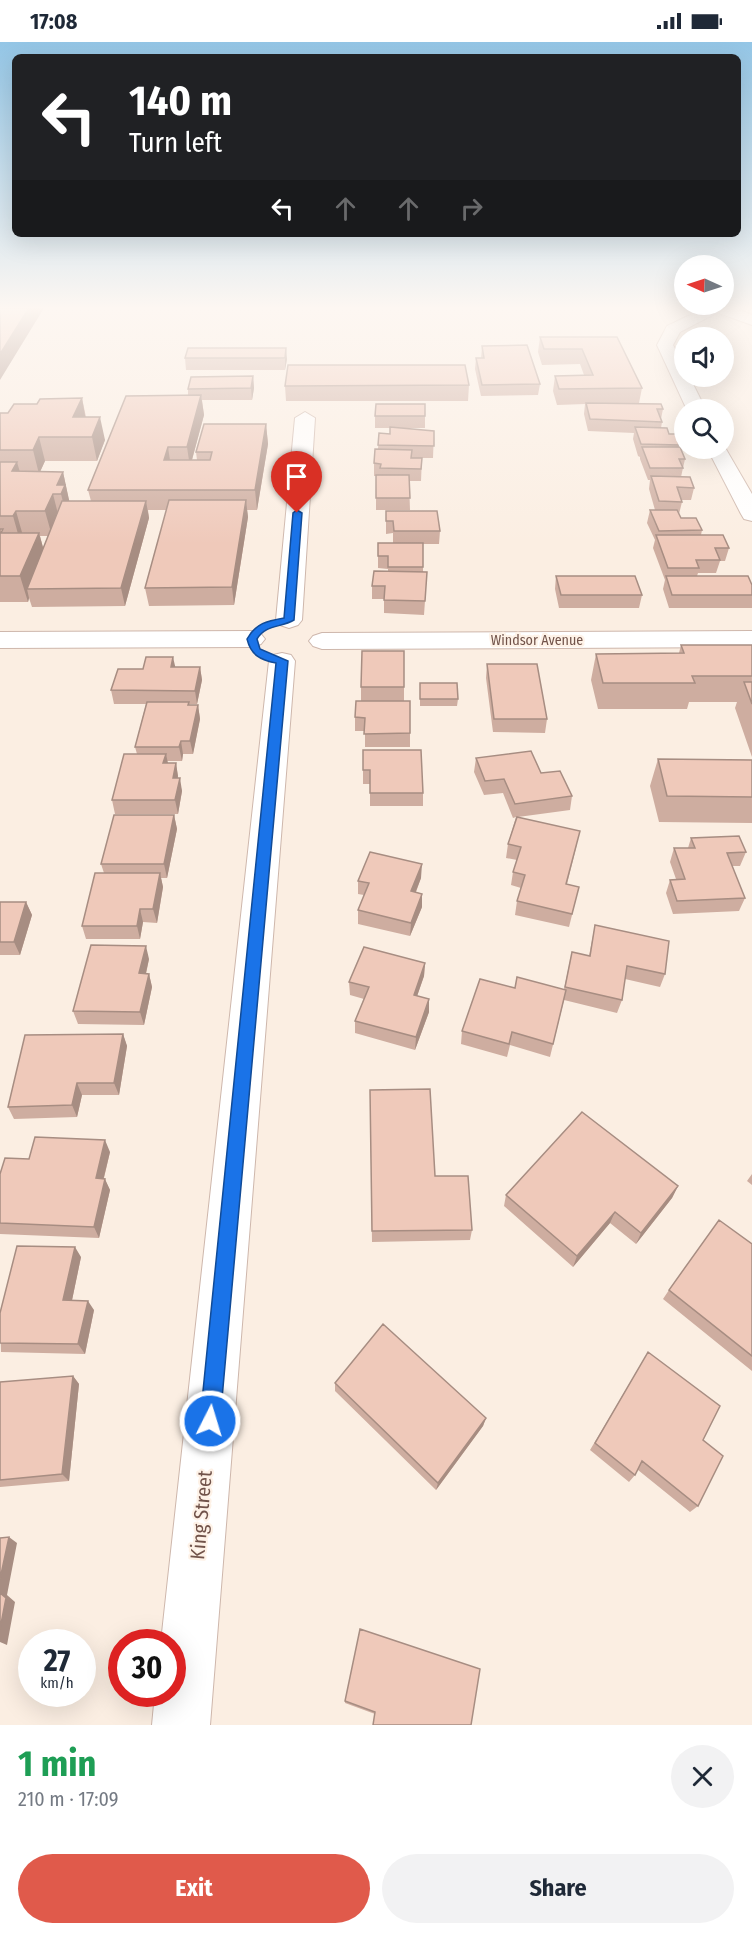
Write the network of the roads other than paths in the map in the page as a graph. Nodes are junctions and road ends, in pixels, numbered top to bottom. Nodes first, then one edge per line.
1 (305, 418) dead end
2 (723, 459) edge
3 (752, 514) edge
4 (289, 620) junction
5 (752, 639) edge
6 (0, 640) edge
7 (322, 641) junction
8 (267, 650) junction
9 (181, 1725) edge

1 - 4 street
2 - 3 street
4 - 7 street
4 - 8 street
5 - 7 street, Windsor Avenue
6 - 8 street
7 - 8 street
8 - 9 street, King Street

